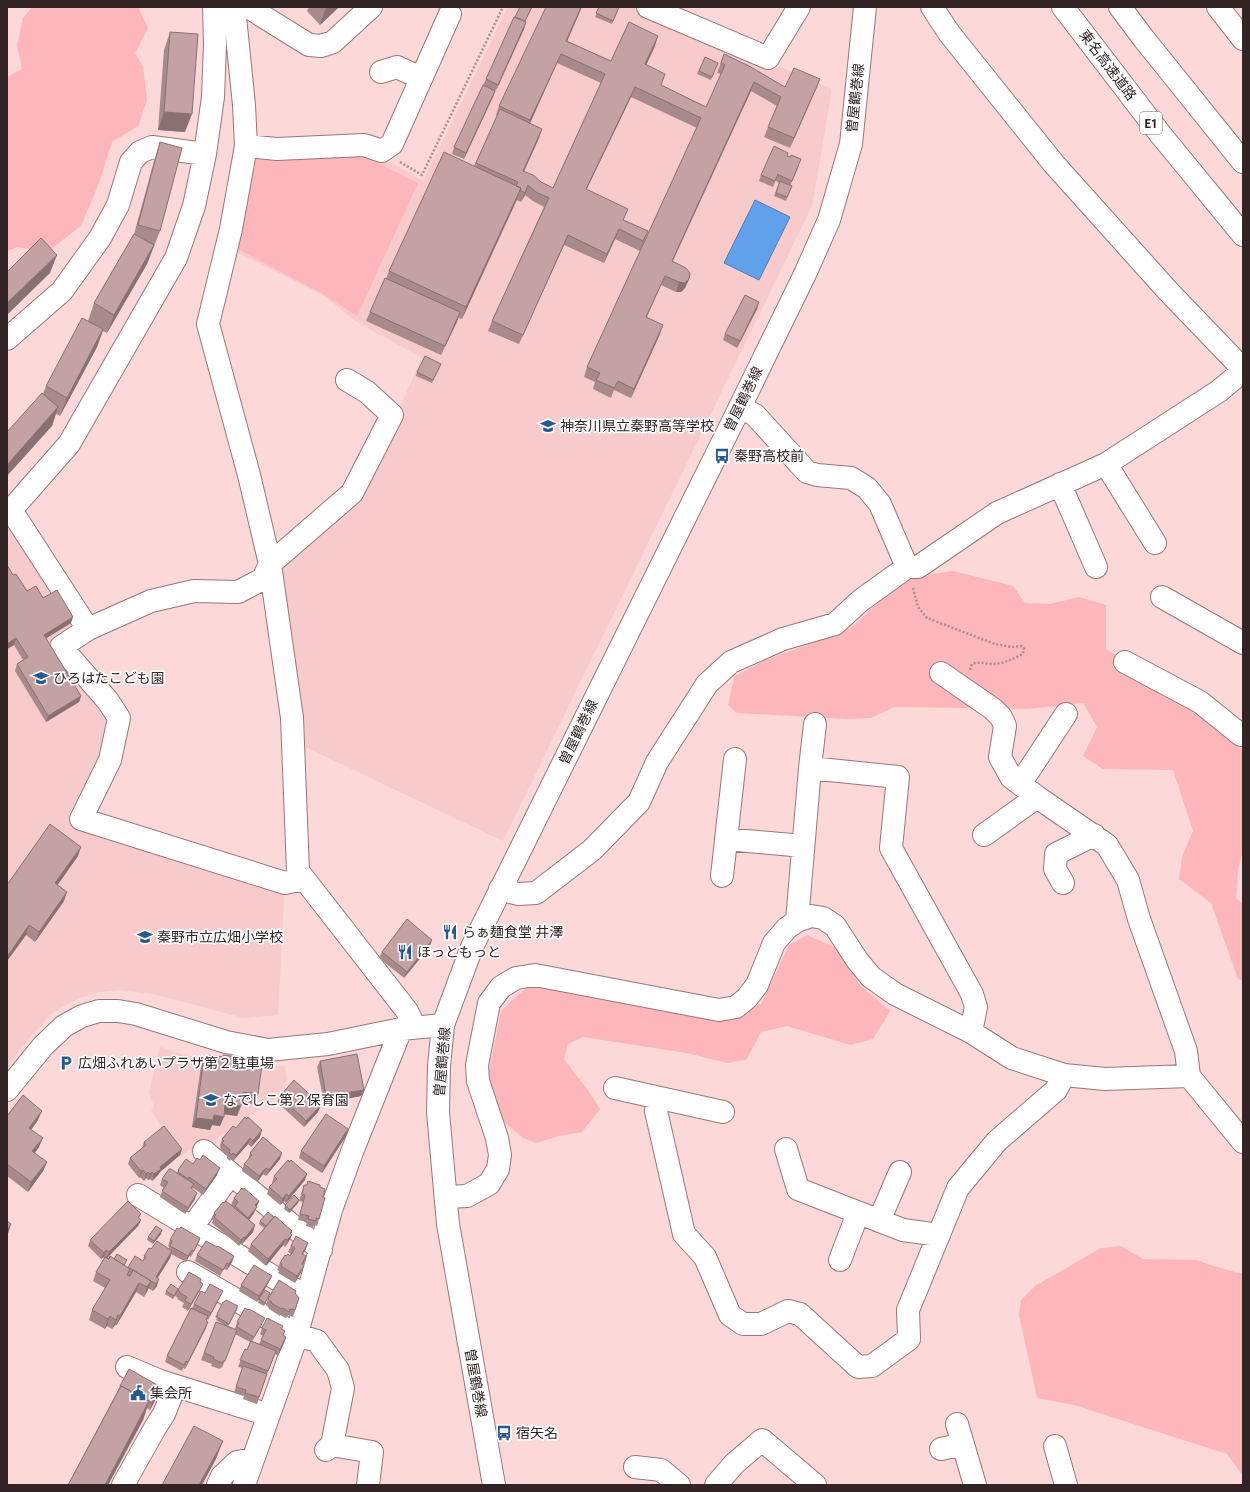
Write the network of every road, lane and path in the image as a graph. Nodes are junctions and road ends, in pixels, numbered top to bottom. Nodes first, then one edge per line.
1 (214, 7) edge
2 (234, 7) edge
3 (248, 7) edge
4 (371, 7) edge
5 (502, 7) edge
6 (648, 7) edge
7 (799, 7) edge
8 (865, 7) edge
9 (932, 7) edge
10 (1063, 7) edge
11 (1120, 7) edge
12 (1218, 7) edge
13 (450, 14) dead end
14 (1243, 39) edge
15 (381, 72) dead end
16 (421, 78) junction
17 (246, 146) junction
18 (382, 152) junction
19 (205, 154) junction
20 (1243, 162) edge
21 (1243, 235) edge
22 (7, 339) edge
23 (1243, 370) edge
24 (346, 380) dead end
25 (740, 407) junction
26 (1106, 464) junction
27 (1060, 484) junction
28 (8, 510) edge
29 (1155, 543) dead end
30 (270, 564) junction
31 (913, 567) junction
32 (1096, 567) dead end
33 (1162, 597) dead end
34 (88, 629) junction
35 (1243, 643) edge
36 (1125, 662) dead end
37 (970, 671) dead end
38 (941, 674) dead end
39 (1066, 714) dead end
40 (815, 724) dead end
41 (1243, 735) edge
42 (735, 759) dead end
43 (810, 768) junction
44 (1028, 790) junction
45 (984, 835) dead end
46 (1094, 835) junction
47 (726, 839) junction
48 (803, 846) junction
49 (722, 876) dead end
50 (304, 879) junction
51 (1063, 883) dead end
52 (500, 889) junction
53 (797, 921) junction
54 (443, 1025) junction
55 (408, 1028) junction
56 (972, 1032) junction
57 (1064, 1075) junction
58 (1189, 1076) junction
59 (615, 1088) dead end
60 (7, 1090) edge
61 (657, 1098) junction
62 (723, 1112) dead end
63 (1243, 1142) edge
64 (786, 1148) dead end
65 (204, 1151) dead end
66 (900, 1172) dead end
67 (231, 1174) junction
68 (138, 1195) dead end
69 (446, 1197) junction
70 (858, 1213) junction
71 (879, 1221) junction
72 (192, 1227) junction
73 (939, 1235) junction
74 (320, 1250) junction
75 (840, 1260) dead end
76 (188, 1272) edge
77 (308, 1298) junction
78 (297, 1335) junction
79 (127, 1367) dead end
80 (175, 1386) junction
81 (269, 1415) junction
82 (1055, 1446) dead end
83 (941, 1449) dead end
84 (253, 1459) junction
85 (635, 1467) dead end
86 (123, 1485) edge
87 (218, 1485) edge
88 (244, 1485) edge
89 (368, 1485) edge
90 (494, 1485) edge
91 (679, 1485) edge
92 (716, 1485) edge
93 (815, 1485) edge
94 (975, 1485) edge
95 (1066, 1485) edge

1 - 19 main road
2 - 17 main road
3 - 4 main road
5 - 18 path
6 - 7 main road
8 - 25 main road, 曽屋鶴巻線
9 - 23 main road
10 - 21 main road, 東名高速道路 / E1
11 - 20 main road
12 - 14 main road
13 - 16 main road
15 - 16 main road
16 - 18 main road
17 - 18 main road
17 - 30 main road
19 - 22 main road
19 - 28 main road
23 - 26 main road
24 - 30 main road
25 - 31 main road
25 - 52 main road, 曽屋鶴巻線
26 - 27 main road
26 - 29 main road
27 - 31 main road
27 - 32 main road
28 - 34 main road
30 - 34 main road
30 - 50 main road
31 - 37 path
31 - 52 main road
33 - 35 main road
34 - 50 main road
36 - 41 main road
38 - 44 main road
39 - 44 main road
40 - 43 main road
42 - 47 main road
43 - 48 main road
43 - 56 main road
44 - 45 main road
44 - 46 main road
46 - 51 main road
46 - 58 main road
47 - 48 main road
47 - 49 main road
48 - 53 main road
50 - 55 main road
52 - 54 main road, 曽屋鶴巻線
53 - 56 main road
53 - 69 main road
54 - 55 main road
54 - 69 main road, 曽屋鶴巻線
55 - 60 main road
55 - 74 main road
56 - 57 main road
57 - 58 main road
57 - 73 main road
58 - 63 main road
59 - 61 main road
61 - 62 main road
61 - 73 main road
64 - 70 main road
65 - 67 main road
66 - 71 main road
67 - 72 main road
67 - 74 main road
68 - 72 main road
69 - 90 main road, 曽屋鶴巻線
70 - 71 main road
70 - 75 main road
71 - 73 main road
72 - 77 main road
74 - 77 main road
76 - 78 main road
77 - 78 main road
78 - 81 main road
78 - 89 main road
79 - 80 main road
80 - 81 main road
80 - 86 main road
81 - 84 main road
82 - 95 main road
83 - 94 main road
84 - 87 main road
84 - 88 main road
85 - 91 main road
92 - 93 main road

